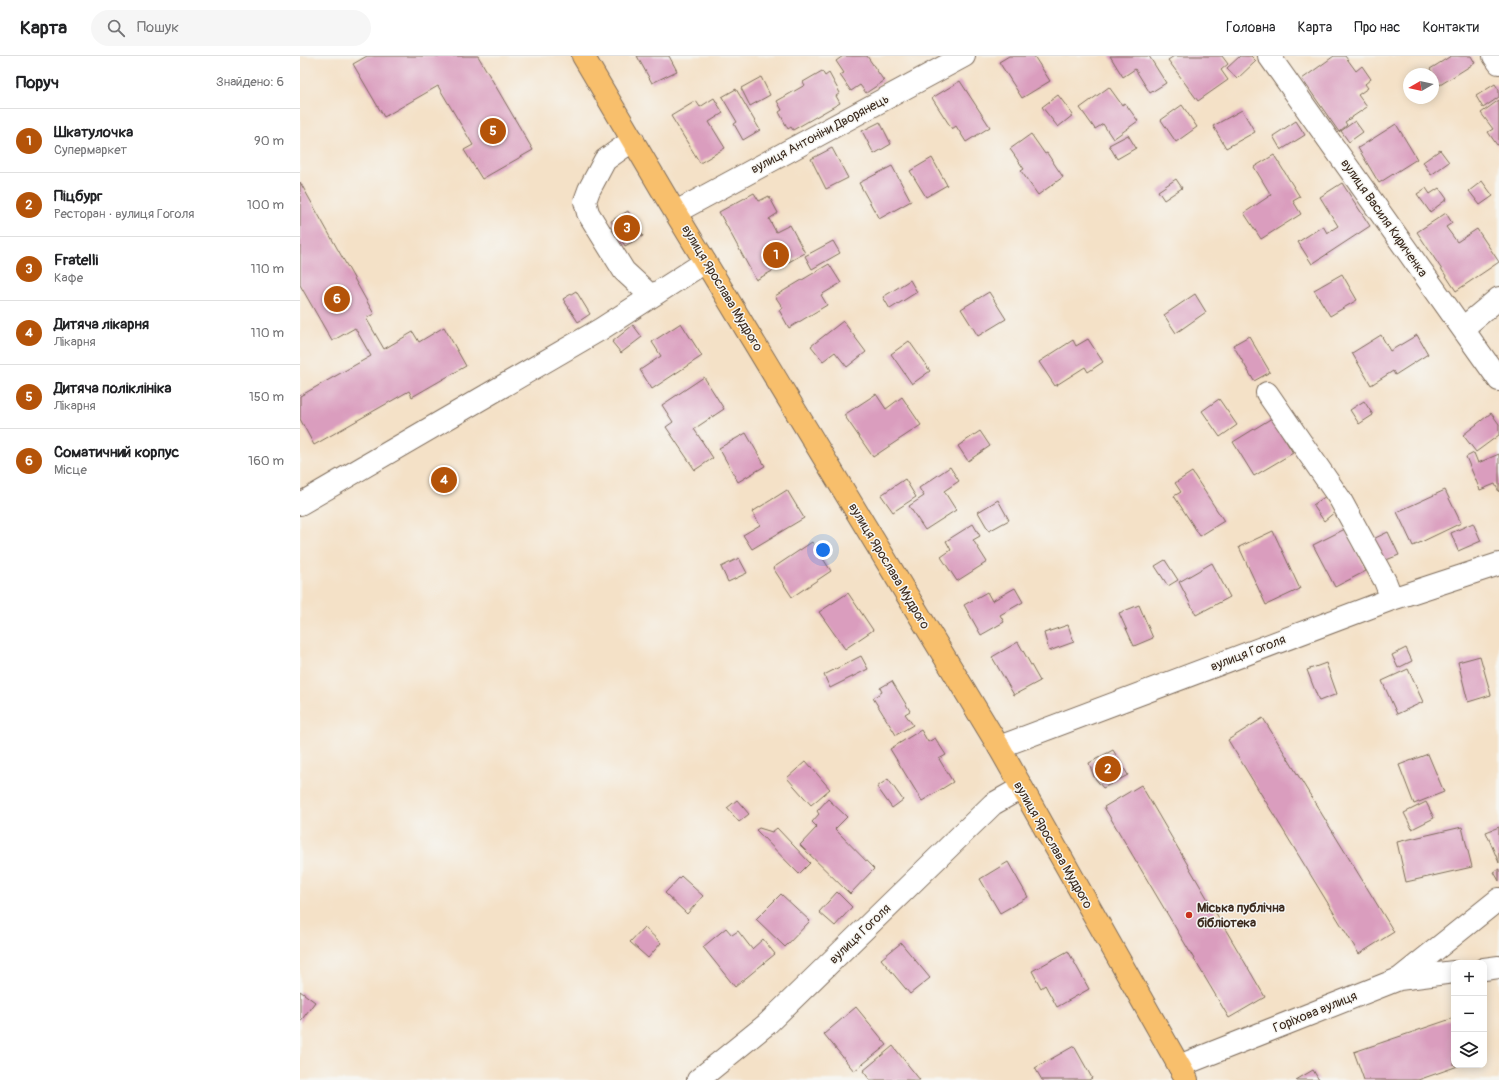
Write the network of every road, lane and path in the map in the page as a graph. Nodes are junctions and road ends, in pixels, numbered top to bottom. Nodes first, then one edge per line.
1 (583, 56) edge
2 (964, 56) edge
3 (1269, 56) edge
4 (1494, 56) edge
5 (1499, 63) edge
6 (633, 140) junction
7 (676, 212) junction
8 (705, 262) junction
9 (651, 296) junction
10 (1499, 298) edge
11 (1463, 328) junction
12 (1499, 380) edge
13 (1267, 393) dead end
14 (300, 504) edge
15 (1499, 564) edge
16 (1392, 599) junction
17 (998, 747) junction
18 (1021, 788) junction
19 (1499, 899) edge
20 (1499, 967) edge
21 (1487, 969) edge
22 (1451, 972) edge
23 (1399, 979) junction
24 (1183, 1073) edge
25 (698, 1080) edge

1 - 6 main road, вулиця Ярослава Мудрого
2 - 7 street, вулиця Антоніни Дворянець
3 - 11 street, вулиця Василя Кириченка
4 - 5 street
6 - 7 main road, вулиця Ярослава Мудрого
6 - 9 street
7 - 8 main road, вулиця Ярослава Мудрого
8 - 9 street
8 - 17 main road, вулиця Ярослава Мудрого
9 - 14 street
10 - 11 street
11 - 12 street, вулиця Василя Кириченка
13 - 16 street
15 - 16 street, вулиця Гоголя
16 - 17 street, вулиця Гоголя
17 - 18 main road, вулиця Ярослава Мудрого
18 - 24 main road, вулиця Ярослава Мудрого
18 - 25 street, вулиця Гоголя
19 - 23 street
20 - 21 street
22 - 23 street, Горіхова вулиця
23 - 24 street, Горіхова вулиця

